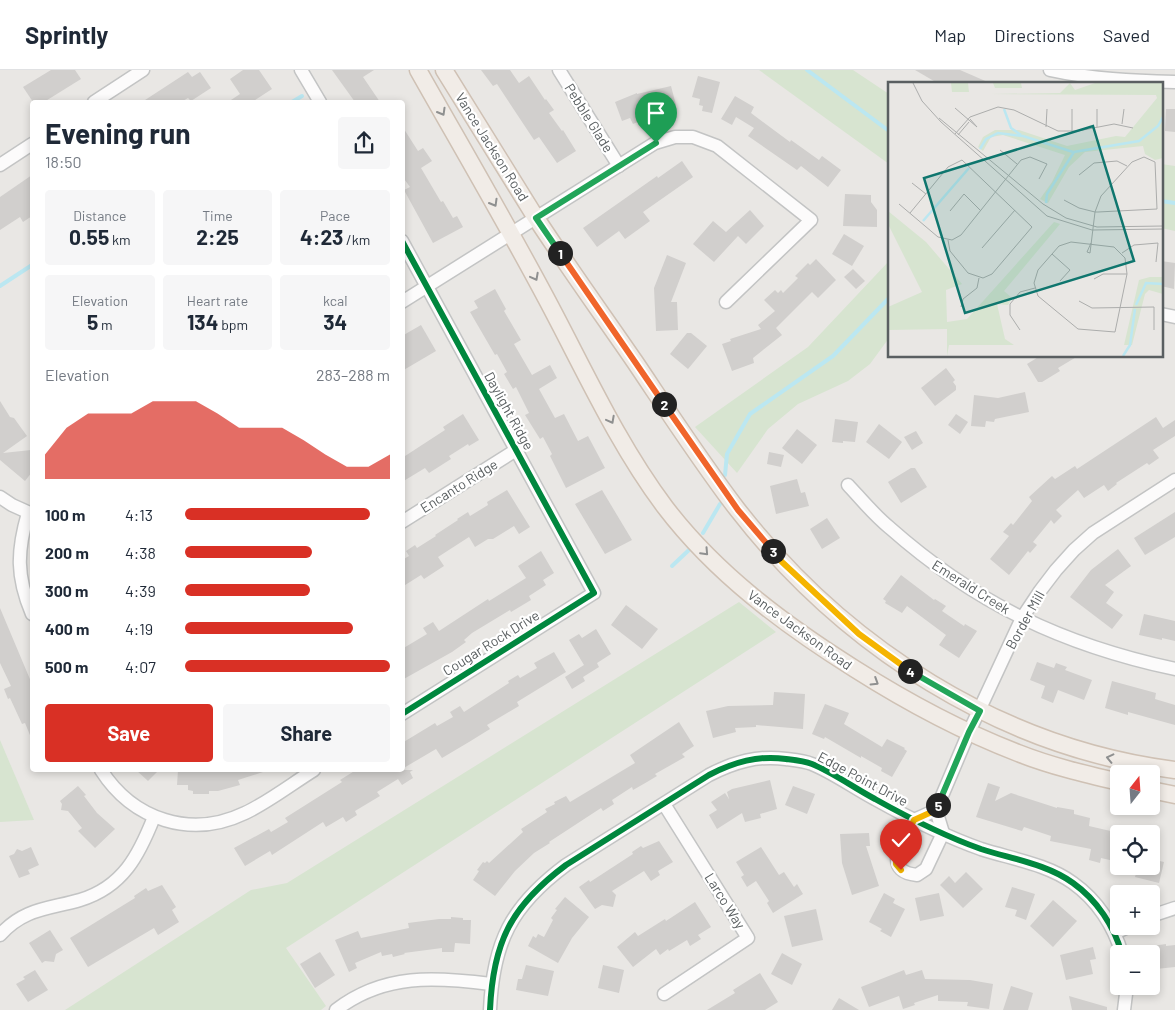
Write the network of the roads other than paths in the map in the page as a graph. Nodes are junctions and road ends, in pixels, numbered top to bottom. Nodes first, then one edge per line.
1 (143, 70) edge
2 (301, 70) edge
3 (418, 70) edge
4 (444, 70) edge
5 (559, 70) edge
6 (1050, 70) edge
7 (1175, 82) edge
8 (97, 100) edge
9 (319, 100) edge
10 (30, 145) edge
11 (0, 165) edge
12 (619, 166) junction
13 (536, 218) junction
14 (512, 234) junction
15 (405, 247) edge
16 (427, 287) junction
17 (405, 300) edge
18 (726, 302) dead end
19 (1162, 314) edge
20 (1175, 317) edge
21 (516, 450) junction
22 (1175, 480) edge
23 (848, 484) dead end
24 (0, 497) edge
25 (30, 514) edge
26 (405, 520) edge
27 (594, 593) joint
28 (30, 608) edge
29 (1022, 618) junction
30 (1175, 669) edge
31 (980, 711) junction
32 (405, 712) edge
33 (969, 732) junction
34 (1175, 770) edge
35 (103, 772) edge
36 (311, 772) edge
37 (1110, 780) edge
38 (1160, 792) edge
39 (1175, 795) edge
40 (664, 804) junction
41 (936, 810) junction
42 (154, 817) junction
43 (914, 820) junction
44 (943, 834) junction
45 (1175, 908) edge
46 (1160, 913) edge
47 (1110, 924) edge
48 (0, 935) edge
49 (492, 984) junction
50 (664, 994) dead end
51 (1126, 995) edge
52 (336, 1010) edge
53 (490, 1010) edge
54 (1124, 1010) edge

1 - 8 street
2 - 9 street
3 -> 14 main road, Vance Jackson Road
4 - 13 main road, Vance Jackson Road
5 - 12 street, Pebble Glade
6 - 7 street
10 - 11 street
12 - 13 street
12 - 18 street
13 - 14 street
13 - 31 main road, Vance Jackson Road
14 - 16 street
14 -> 33 main road, Vance Jackson Road
15 - 16 street, Daylight Ridge
16 - 17 street
16 - 21 street, Daylight Ridge
19 - 20 street
21 - 26 street, Encanto Ridge
21 - 27 street, Daylight Ridge
22 - 29 street, Border Mill
23 - 29 street, Emerald Creek
24 - 25 street
25 - 28 street
27 - 32 street, Cougar Rock Drive
29 - 30 street, Emerald Creek
29 - 31 street, Border Mill
31 - 33 street, Border Mill
34 -> 31 main road, Vance Jackson Road
33 - 37 main road, Vance Jackson Road
33 - 41 street, Border Mill
35 - 42 street
36 - 42 street
38 - 39 main road
40 - 43 street, Edge Point Drive
40 - 49 street, Edge Point Drive
40 - 50 street, Larco Way
41 - 43 street
41 - 44 street
42 - 48 street
43 - 44 street, Edge Point Drive
43 - 44 street
44 - 47 street, Edge Point Drive
45 - 46 street
49 - 52 street
49 - 53 street, Edge Point Drive
51 - 54 street

